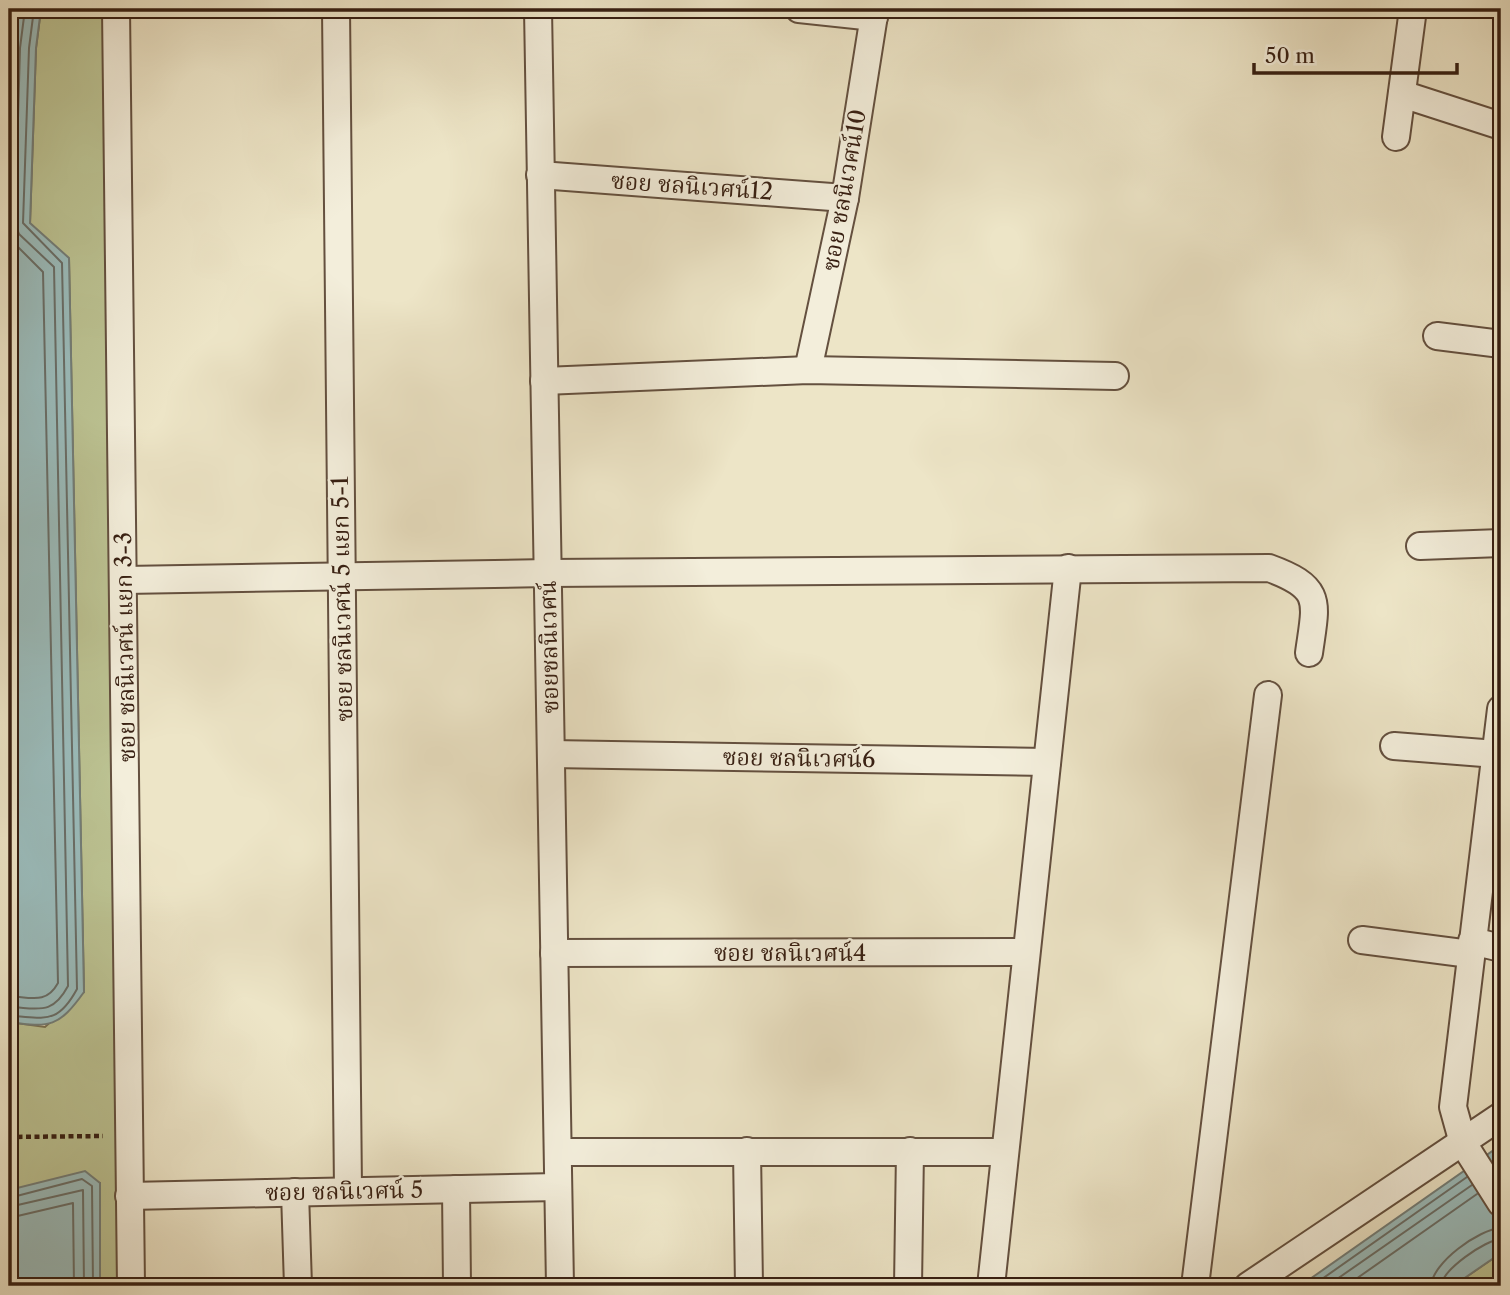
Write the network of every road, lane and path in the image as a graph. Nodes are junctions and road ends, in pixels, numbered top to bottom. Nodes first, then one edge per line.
1 (116, 9) edge
2 (336, 9) edge
3 (538, 9) edge
4 (799, 9) edge
5 (1413, 9) edge
6 (875, 13) edge
7 (1402, 94) junction
8 (1501, 126) edge
9 (1396, 137) dead end
10 (540, 174) junction
11 (845, 198) junction
12 (1437, 336) dead end
13 (1501, 344) edge
14 (808, 370) junction
15 (1115, 376) dead end
16 (544, 381) junction
17 (1501, 543) edge
18 (1420, 546) dead end
19 (1068, 568) junction
20 (548, 573) junction
21 (342, 576) junction
22 (125, 580) junction
23 (1309, 653) dead end
24 (1268, 695) dead end
25 (1501, 709) edge
26 (1394, 746) dead end
27 (551, 754) junction
28 (1496, 754) junction
29 (1047, 762) junction
30 (1362, 940) dead end
31 (1471, 947) junction
32 (1501, 948) edge
33 (554, 953) junction
34 (1026, 953) junction
35 (1501, 1116) edge
36 (129, 1135) junction
37 (9, 1137) edge
38 (747, 1151) junction
39 (558, 1152) junction
40 (910, 1152) junction
41 (1004, 1152) junction
42 (1467, 1152) junction
43 (558, 1187) junction
44 (348, 1189) junction
45 (456, 1189) junction
46 (295, 1192) junction
47 (129, 1196) junction
48 (1501, 1203) edge
49 (131, 1286) edge
50 (298, 1286) edge
51 (457, 1286) edge
52 (560, 1286) edge
53 (749, 1286) edge
54 (908, 1286) edge
55 (991, 1286) edge
56 (1195, 1286) edge
57 (1248, 1286) edge

1 - 22 street, ซอย ชลนิเวศน์ แยก 3-3
2 - 21 street, ซอย ชลนิเวศน์ 5 แยก 5-1
3 - 10 street, ซอยชลนิเวศน์
4 - 6 street
5 - 7 street
6 - 11 street, ซอย ชลนิเวศน์10
7 - 8 street
7 - 9 street
10 - 11 street, ซอย ชลนิเวศน์12
10 - 16 street, ซอยชลนิเวศน์
11 - 14 street, ซอย ชลนิเวศน์10
12 - 13 street
14 - 15 street
14 - 16 street
16 - 20 street, ซอยชลนิเวศน์
17 - 18 street
19 - 20 street
19 - 23 street
19 - 29 street
20 - 21 street
20 - 27 street, ซอยชลนิเวศน์
21 - 22 street
21 - 44 street, ซอย ชลนิเวศน์ 5 แยก 5-1
22 - 36 street, ซอย ชลนิเวศน์ แยก 3-3
24 - 56 street
25 - 28 street
26 - 28 street
27 - 29 street, ซอย ชลนิเวศน์6
27 - 33 street, ซอยชลนิเวศน์
28 - 31 street
29 - 34 street
30 - 31 street
31 - 32 street
31 - 42 street
33 - 34 street, ซอย ชลนิเวศน์4
33 - 39 street, ซอยชลนิเวศน์
34 - 41 street
35 - 42 street
36 - 37 path
36 - 47 street, ซอย ชลนิเวศน์ แยก 3-3
38 - 39 street
38 - 40 street
38 - 53 street
39 - 43 street, ซอยชลนิเวศน์
40 - 41 street
40 - 54 street
41 - 55 street
42 - 48 street
42 - 57 street
43 - 45 street, ซอย ชลนิเวศน์ 5
43 - 52 street, ซอยชลนิเวศน์
44 - 45 street, ซอย ชลนิเวศน์ 5
44 - 46 street, ซอย ชลนิเวศน์ 5
45 - 51 street
46 - 47 street, ซอย ชลนิเวศน์ 5
46 - 50 street
47 - 49 street, ซอย ชลนิเวศน์ แยก 3-3

